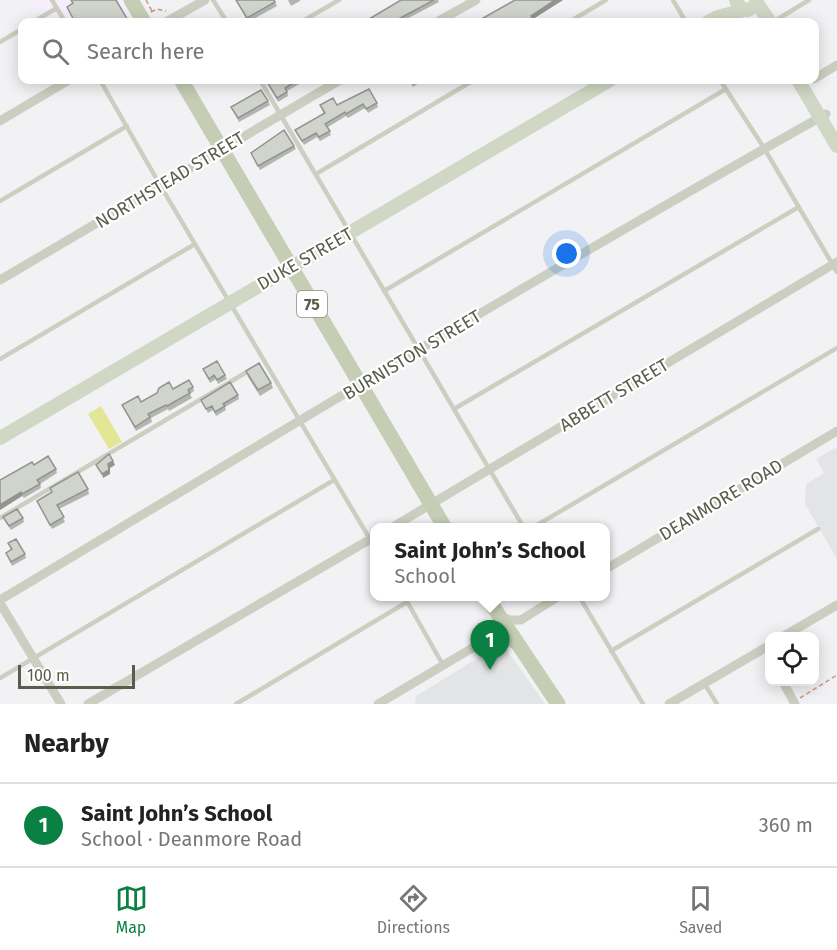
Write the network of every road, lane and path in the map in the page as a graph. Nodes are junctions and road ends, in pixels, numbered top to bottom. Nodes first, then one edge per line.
1 (52, 0) edge
2 (131, 0) edge
3 (141, 0) edge
4 (146, 0) edge
5 (205, 0) edge
6 (213, 0) edge
7 (339, 0) edge
8 (476, 0) edge
9 (606, 0) edge
10 (672, 0) edge
11 (809, 0) edge
12 (746, 4) edge
13 (57, 8) junction
14 (168, 11) dead end
15 (40, 18) edge
16 (63, 18) edge
17 (142, 18) edge
18 (152, 18) edge
19 (173, 18) edge
20 (224, 18) edge
21 (308, 18) edge
22 (444, 18) edge
23 (576, 18) edge
24 (683, 18) edge
25 (717, 18) edge
26 (759, 18) edge
27 (765, 18) edge
28 (778, 18) edge
29 (18, 31) edge
30 (0, 42) edge
31 (837, 65) edge
32 (819, 75) edge
33 (62, 84) edge
34 (102, 84) edge
35 (183, 84) edge
36 (262, 84) edge
37 (333, 84) edge
38 (467, 84) edge
39 (603, 84) edge
40 (723, 84) edge
41 (808, 84) edge
42 (726, 89) junction
43 (280, 115) junction
44 (823, 115) junction
45 (0, 121) edge
46 (127, 126) junction
47 (837, 131) edge
48 (837, 146) edge
49 (764, 148) junction
50 (221, 149) junction
51 (316, 174) junction
52 (160, 185) junction
53 (0, 201) edge
54 (797, 208) junction
55 (350, 233) junction
56 (195, 244) junction
57 (836, 266) edge
58 (291, 268) junction
59 (0, 280) edge
60 (384, 291) junction
61 (230, 302) junction
62 (837, 348) edge
63 (419, 350) junction
64 (0, 359) edge
65 (264, 362) junction
66 (360, 385) junction
67 (454, 409) junction
68 (299, 422) junction
69 (837, 431) edge
70 (0, 438) edge
71 (489, 470) junction
72 (334, 480) junction
73 (431, 504) junction
74 (0, 518) edge
75 (399, 523) edge
76 (442, 523) edge
77 (521, 523) edge
78 (540, 523) edge
79 (818, 529) dead end
80 (370, 535) edge
81 (370, 542) edge
82 (610, 567) edge
83 (402, 601) edge
84 (406, 601) edge
85 (488, 601) edge
86 (552, 601) edge
87 (581, 601) edge
88 (0, 602) edge
89 (837, 605) edge
90 (497, 616) junction
91 (791, 632) edge
92 (518, 646) junction
93 (611, 651) junction
94 (765, 652) edge
95 (33, 658) junction
96 (443, 665) junction
97 (837, 675) edge
98 (0, 678) edge
99 (704, 683) junction
100 (786, 686) edge
101 (392, 701) edge
102 (795, 703) edge
103 (61, 704) edge
104 (88, 704) edge
105 (236, 704) edge
106 (378, 704) edge
107 (558, 704) edge
108 (643, 704) edge
109 (669, 704) edge
110 (717, 704) edge

1 - 13 lane
2 - 17 main road
3 - 18 main road
4 - 14 path
5 - 19 street
6 - 20 lane
7 - 21 lane
8 - 22 street
9 - 23 lane
10 - 24 lane
11 - 28 lane
12 - 25 main road
12 - 26 main road
12 - 27 main road
13 - 15 lane
13 - 16 lane
29 - 30 lane
31 - 32 street
33 - 45 street
34 - 46 lane
35 - 50 main road, 75
36 - 43 lane
37 - 43 street, NORTHSTEAD STREET
38 - 51 lane
39 - 55 main road, DUKE STREET
40 - 42 lane
41 - 44 main road
42 - 49 lane
42 - 60 lane
43 - 50 street, NORTHSTEAD STREET
43 - 51 lane
44 - 47 main road
44 - 48 main road
44 - 49 street, BURNISTON STREET
46 - 52 lane
46 - 53 lane
49 - 54 lane
49 - 63 street, BURNISTON STREET
50 - 52 street, NORTHSTEAD STREET
50 - 58 main road, 75
51 - 55 lane
52 - 56 lane
52 - 59 street, NORTHSTEAD STREET
54 - 57 lane
54 - 67 lane
55 - 58 main road, DUKE STREET
55 - 60 lane
56 - 61 lane
56 - 64 lane
57 - 71 street, ABBETT STREET
58 - 61 main road, DUKE STREET
58 - 66 main road, 75
60 - 63 lane
61 - 65 lane
61 - 70 main road, DUKE STREET
62 - 78 lane
63 - 66 street, BURNISTON STREET
63 - 67 lane
65 - 68 lane
65 - 74 lane
66 - 68 street, BURNISTON STREET
66 - 73 main road, 75
67 - 71 lane
68 - 72 lane
68 - 88 street, BURNISTON STREET
69 - 82 street, DEANMORE ROAD
71 - 73 street, ABBETT STREET
71 - 77 lane
72 - 80 lane
72 - 95 lane
73 - 75 street, ABBETT STREET
73 - 76 main road, 75
79 - 93 lane
81 - 104 street
83 - 105 lane
84 - 96 lane
85 - 90 main road
86 - 90 street
87 - 93 lane
88 - 95 street
89 - 91 street
90 - 92 main road
92 - 96 street
92 - 107 main road
93 - 108 lane
94 - 99 street
95 - 98 lane
95 - 103 street
96 - 101 street
97 - 102 path
99 - 109 street
99 - 110 lane
100 - 102 street
101 - 106 street

